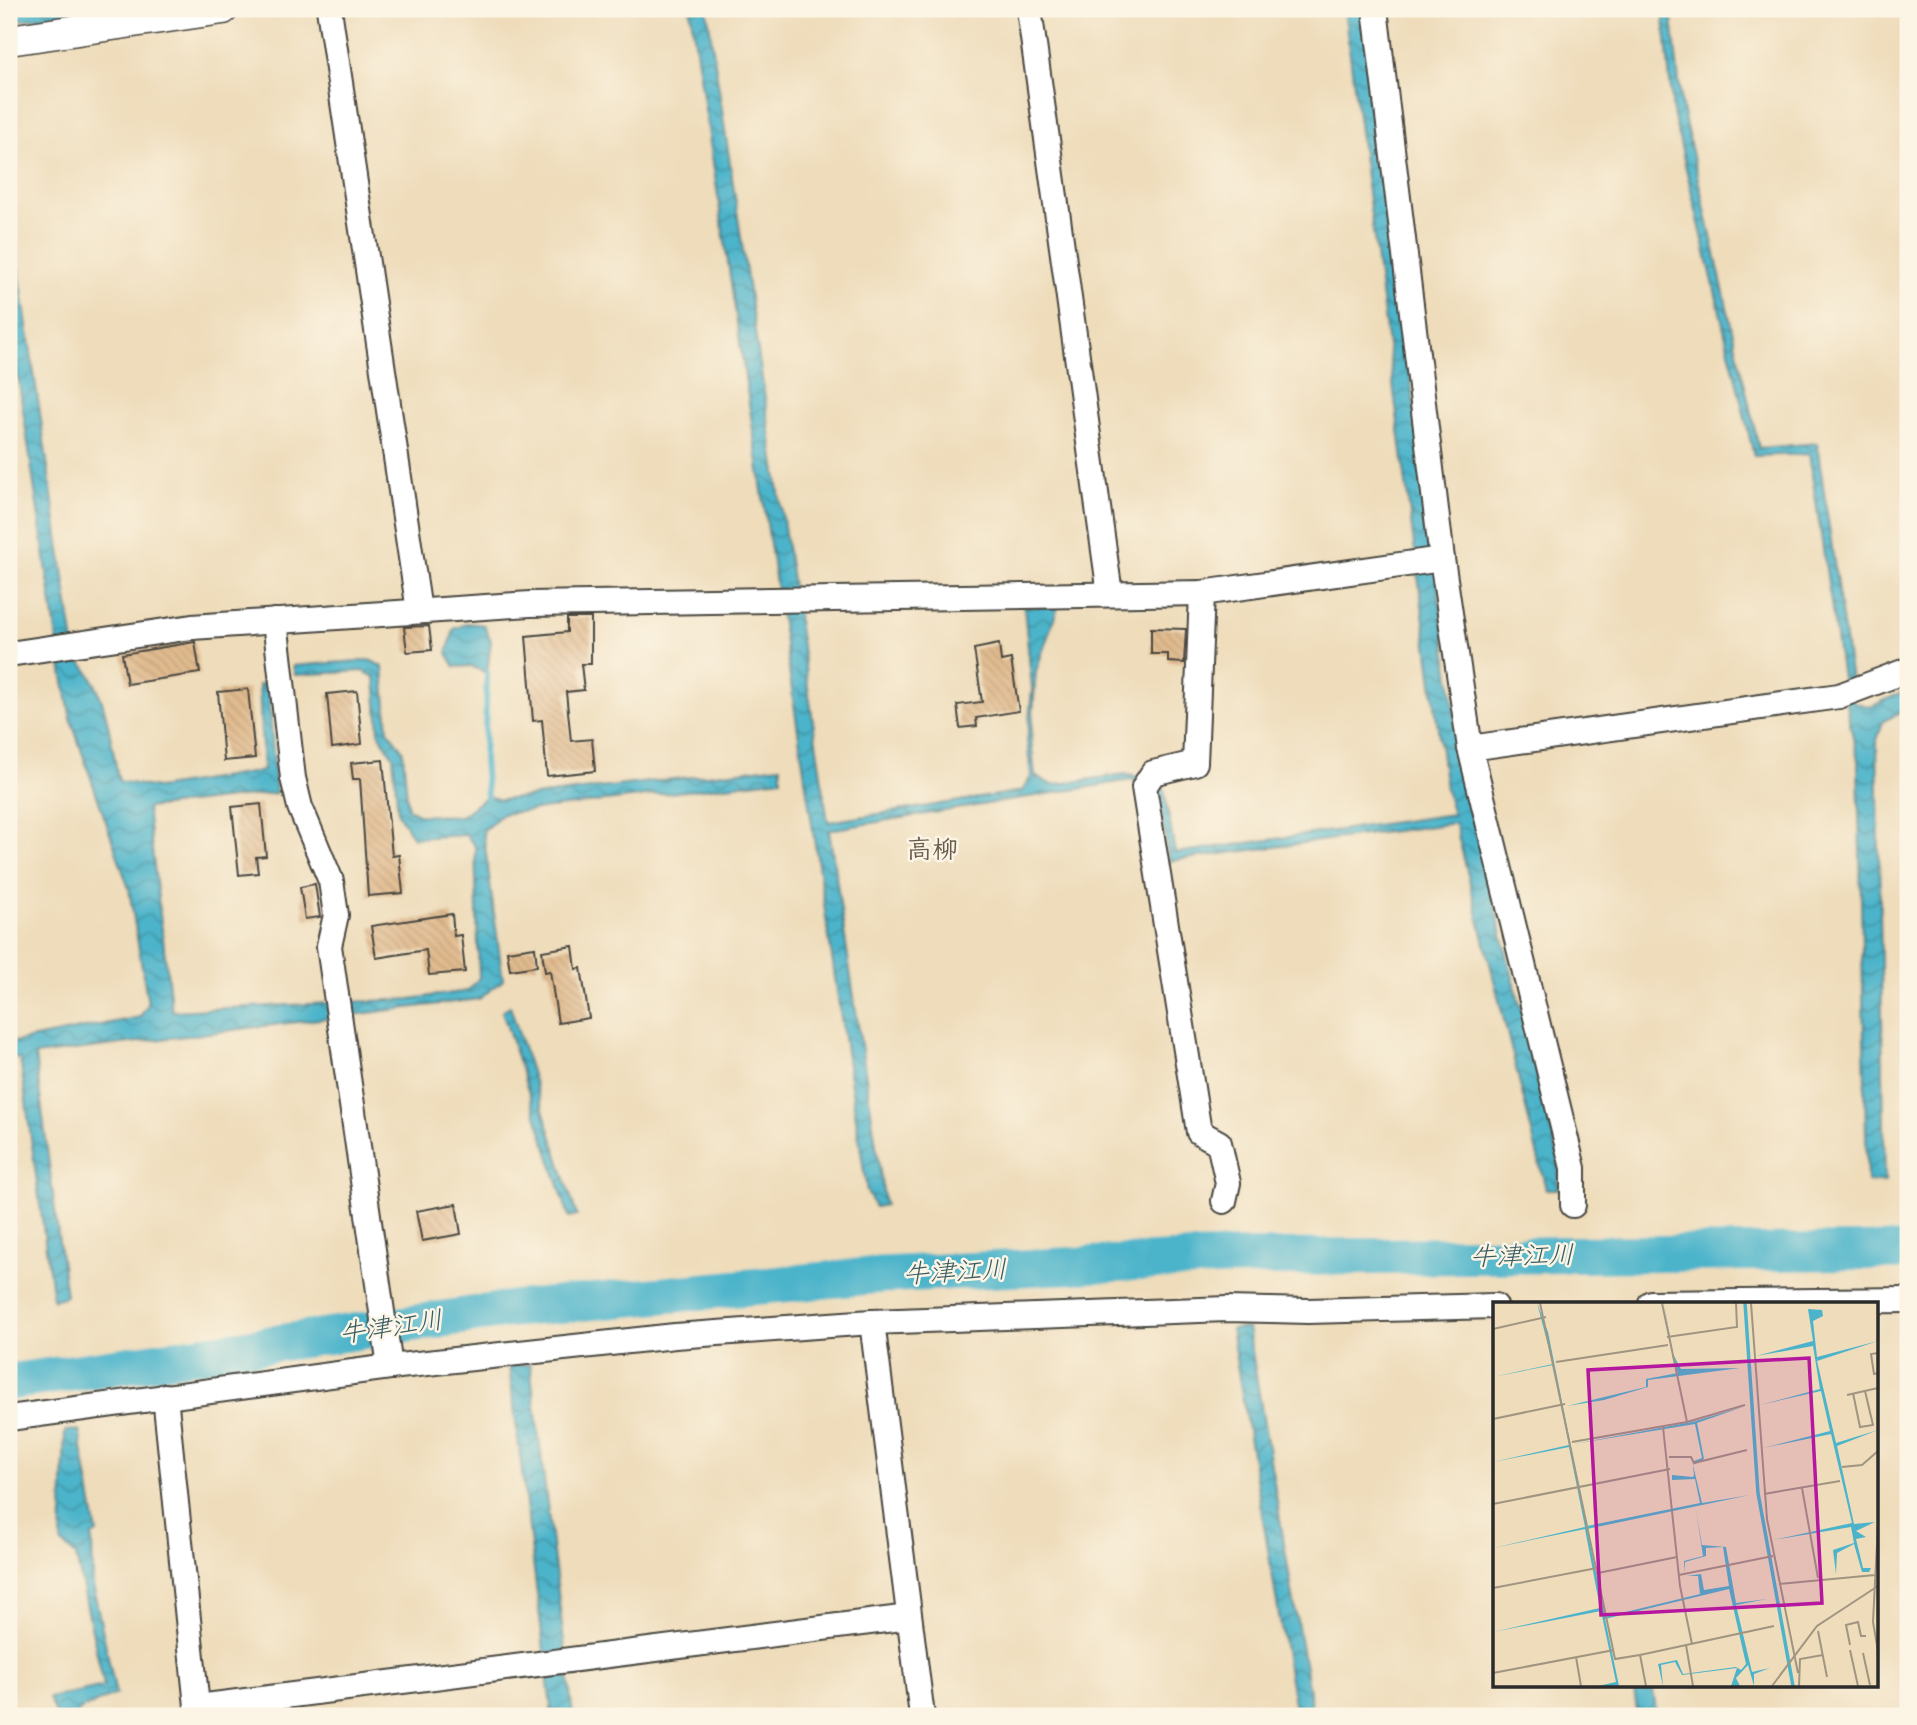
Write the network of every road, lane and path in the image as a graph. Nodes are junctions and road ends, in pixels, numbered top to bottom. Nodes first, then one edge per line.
1 (223, 9) edge
2 (329, 9) edge
3 (1029, 9) edge
4 (1375, 9) edge
5 (9, 40) edge
6 (1442, 559) junction
7 (1202, 593) junction
8 (1110, 594) junction
9 (419, 611) junction
10 (275, 621) junction
11 (9, 654) edge
12 (1908, 670) edge
13 (1470, 748) junction
14 (1224, 1202) dead end
15 (1573, 1205) dead end
16 (1908, 1300) edge
17 (1737, 1302) edge
18 (1493, 1306) edge
19 (872, 1322) junction
20 (390, 1367) junction
21 (165, 1396) junction
22 (9, 1418) edge
23 (909, 1617) junction
24 (198, 1712) edge
25 (922, 1716) edge

1 - 5 street
2 - 9 street
3 - 8 street
4 - 6 street
6 - 7 street
6 - 13 street
7 - 8 street
7 - 14 street
8 - 9 street
9 - 10 street
10 - 11 street
10 - 20 street
12 - 13 street
13 - 15 street
16 - 17 street
18 - 19 street
19 - 20 street
19 - 23 street
20 - 21 street
21 - 22 street
21 - 24 street
23 - 24 street
23 - 25 street

